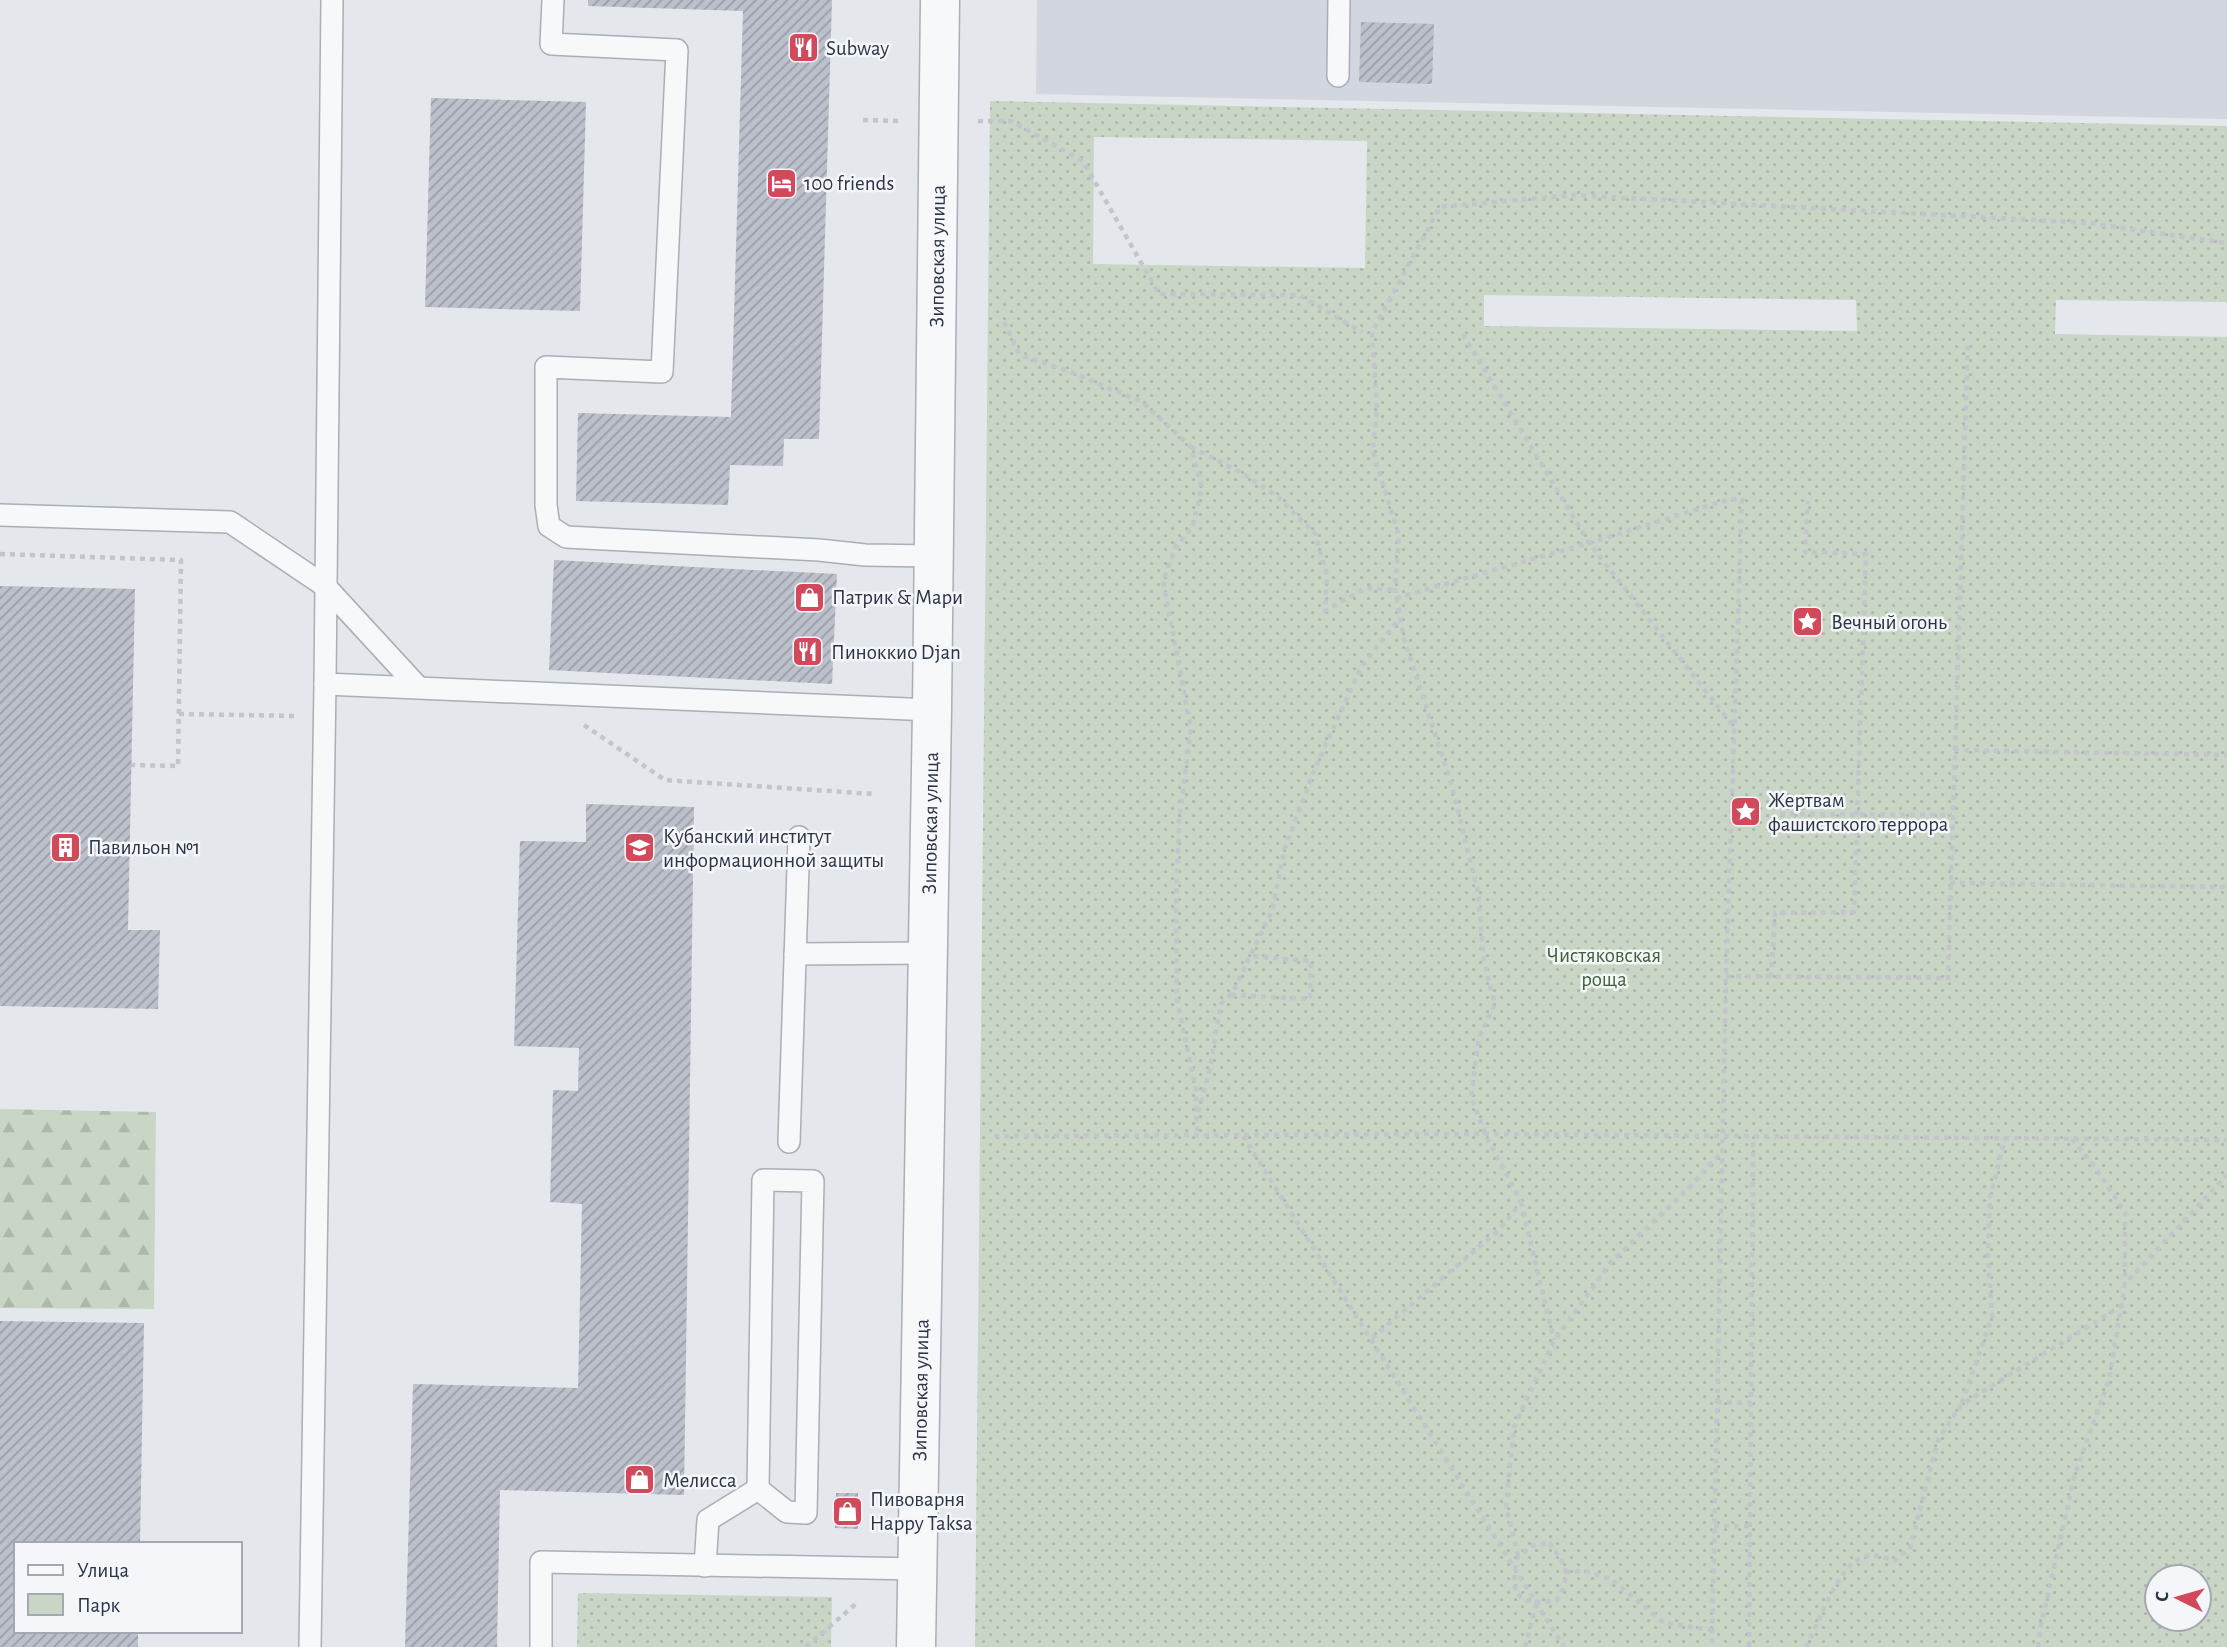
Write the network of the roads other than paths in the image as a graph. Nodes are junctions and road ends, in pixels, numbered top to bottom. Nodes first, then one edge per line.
1 (332, 0) edge
2 (553, 0) edge
3 (940, 0) edge
4 (1339, 0) edge
5 (1338, 76) dead end
6 (0, 515) edge
7 (933, 556) junction
8 (325, 586) junction
9 (325, 684) junction
10 (418, 687) junction
11 (932, 710) junction
12 (799, 837) dead end
13 (928, 953) junction
14 (795, 954) junction
15 (789, 1142) dead end
16 (758, 1489) junction
17 (705, 1566) junction
18 (917, 1569) junction
19 (310, 1647) edge
20 (541, 1647) edge
21 (916, 1647) edge

1 - 8 lane
2 - 7 lane
3 - 7 street, Зиповская улица
4 - 5 lane
6 - 8 lane
7 - 11 street, Зиповская улица
8 - 9 lane
8 - 10 lane
9 - 10 lane
9 - 19 lane
10 - 11 lane
11 - 13 street, Зиповская улица
12 - 14 lane
13 - 14 lane
13 - 18 street, Зиповская улица
14 - 15 lane
16 - 16 lane
16 - 17 lane
17 - 18 lane
17 - 20 lane
18 - 21 street, Зиповская улица

